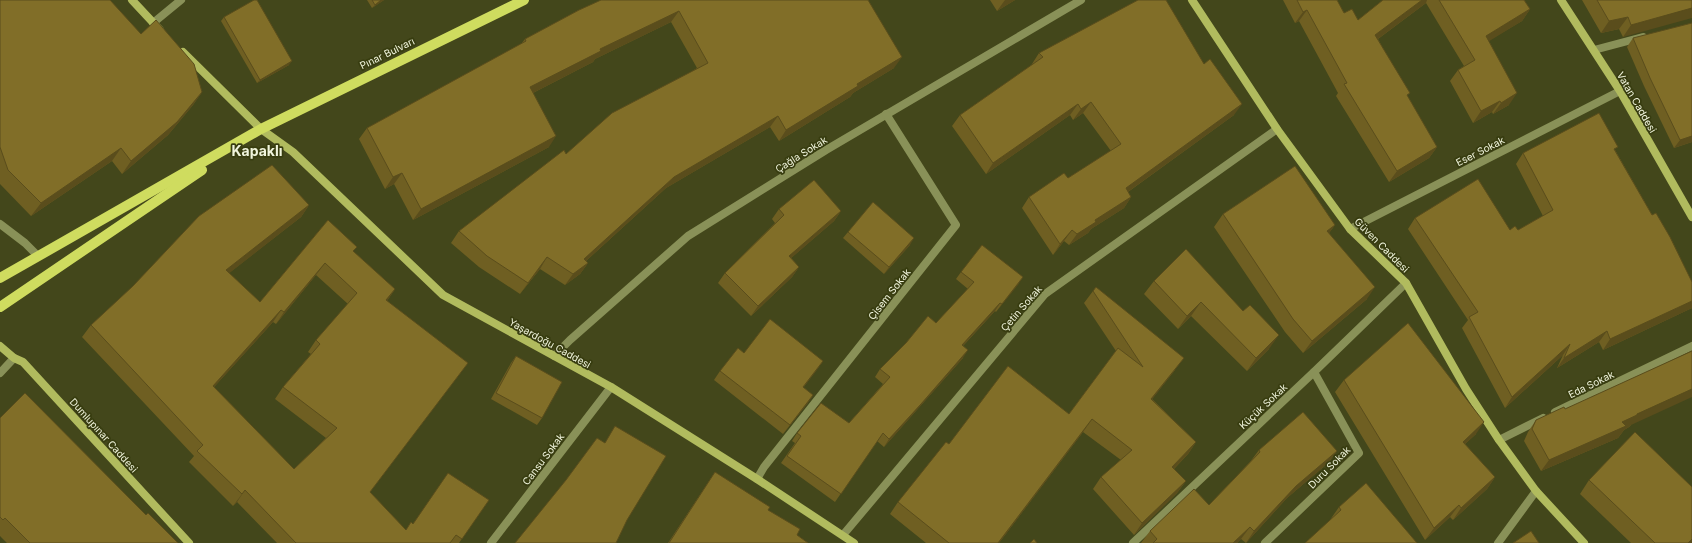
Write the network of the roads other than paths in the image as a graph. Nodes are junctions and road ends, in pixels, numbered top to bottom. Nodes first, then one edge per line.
1 (132, 0) edge
2 (181, 0) edge
3 (524, 0) edge
4 (1081, 0) edge
5 (1192, 0) edge
6 (1561, 0) edge
7 (153, 23) junction
8 (164, 34) edge
9 (1654, 34) edge
10 (175, 44) edge
11 (1594, 50) junction
12 (1620, 91) junction
13 (886, 114) junction
14 (262, 129) junction
15 (1277, 129) junction
16 (1692, 217) edge
17 (0, 224) edge
18 (1350, 229) junction
19 (38, 256) junction
20 (0, 278) edge
21 (1406, 283) junction
22 (0, 307) edge
23 (0, 346) edge
24 (1692, 346) edge
25 (554, 356) junction
26 (14, 358) junction
27 (1314, 372) junction
28 (0, 373) edge
29 (611, 387) junction
30 (1499, 440) junction
31 (757, 479) junction
32 (1536, 491) junction
33 (843, 535) junction
34 (189, 543) edge
35 (491, 543) edge
36 (854, 543) edge
37 (1133, 543) edge
38 (1265, 543) edge
39 (1498, 543) edge
40 (1584, 543) edge

1 - 7 street
2 - 7 street
3 - 14 main road, Pınar Bulvarı
4 - 13 street, Çağla Sokak
5 - 15 street, Güven Caddesi
6 - 11 street, Vatan Caddesi
7 - 8 street
9 - 11 street
10 - 14 street, Yaşardoğu Caddesi
11 - 12 street, Vatan Caddesi
12 - 16 street, Vatan Caddesi
12 - 18 street, Eser Sokak
13 - 25 street, Çağla Sokak
13 - 31 street, Çisem Sokak
14 - 19 main road
14 - 22 main road
14 - 25 street, Yaşardoğu Caddesi
15 - 18 street, Güven Caddesi
15 - 33 street, Çetin Sokak
17 - 19 street
18 - 21 street, Güven Caddesi
19 - 20 main road
21 - 27 street, Küçük Sokak
21 - 30 street, Güven Caddesi
23 - 26 street, Dumlupınar Caddesi
24 - 30 street, Eda Sokak
25 - 29 street, Yaşardoğu Caddesi
26 - 28 street
26 - 34 street, Dumlupınar Caddesi
27 - 37 street, Küçük Sokak
27 - 38 street, Duru Sokak
29 - 31 street, Yaşardoğu Caddesi
29 - 35 street, Cansu Sokak
30 - 32 street, Güven Caddesi
31 - 33 street, Yaşardoğu Caddesi
32 - 39 street
32 - 40 street, Güven Caddesi
33 - 36 street, Yaşardoğu Caddesi

